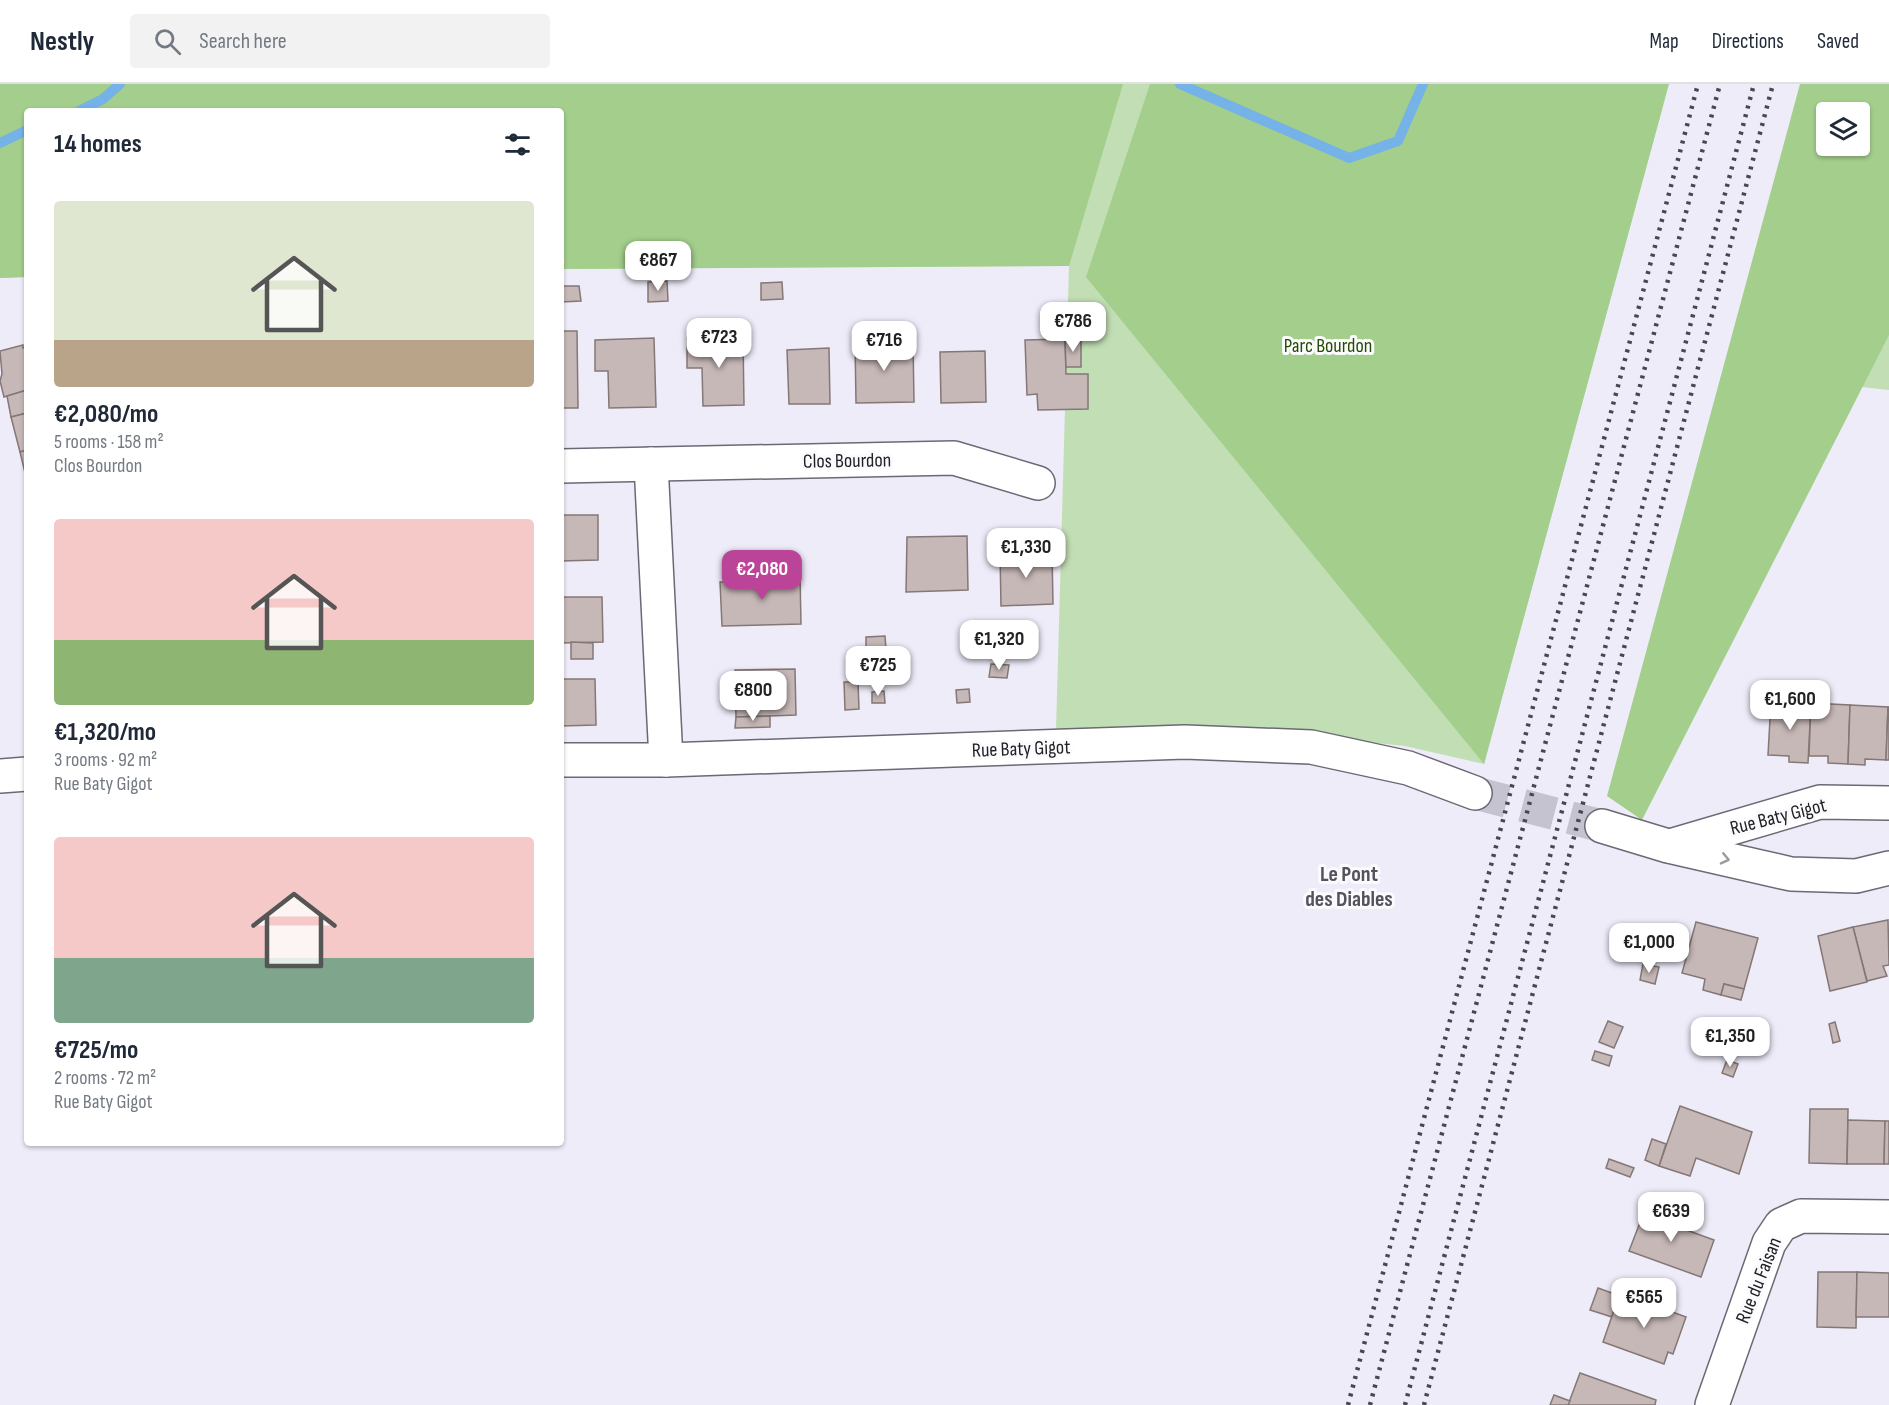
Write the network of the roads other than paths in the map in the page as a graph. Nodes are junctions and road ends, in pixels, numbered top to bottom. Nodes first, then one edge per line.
1 (651, 464) junction
2 (564, 466) edge
3 (1038, 483) dead end
4 (564, 760) edge
5 (666, 760) junction
6 (24, 774) edge
7 (0, 776) edge
8 (1475, 792) tunnel mouth
9 (1889, 803) edge
10 (1602, 826) tunnel mouth
11 (1668, 846) junction
12 (1889, 868) edge
13 (1889, 1217) edge
14 (1712, 1405) edge

1 - 2 street, Clos Bourdon
1 - 3 street, Clos Bourdon
1 - 5 street
4 - 5 street, Rue Baty Gigot
5 - 8 street, Rue Baty Gigot
6 - 7 street
9 - 11 street, Rue Baty Gigot
10 - 11 street, Rue Baty Gigot
11 -> 12 street, Rue Baty Gigot
13 - 14 street, Rue du Faisan

